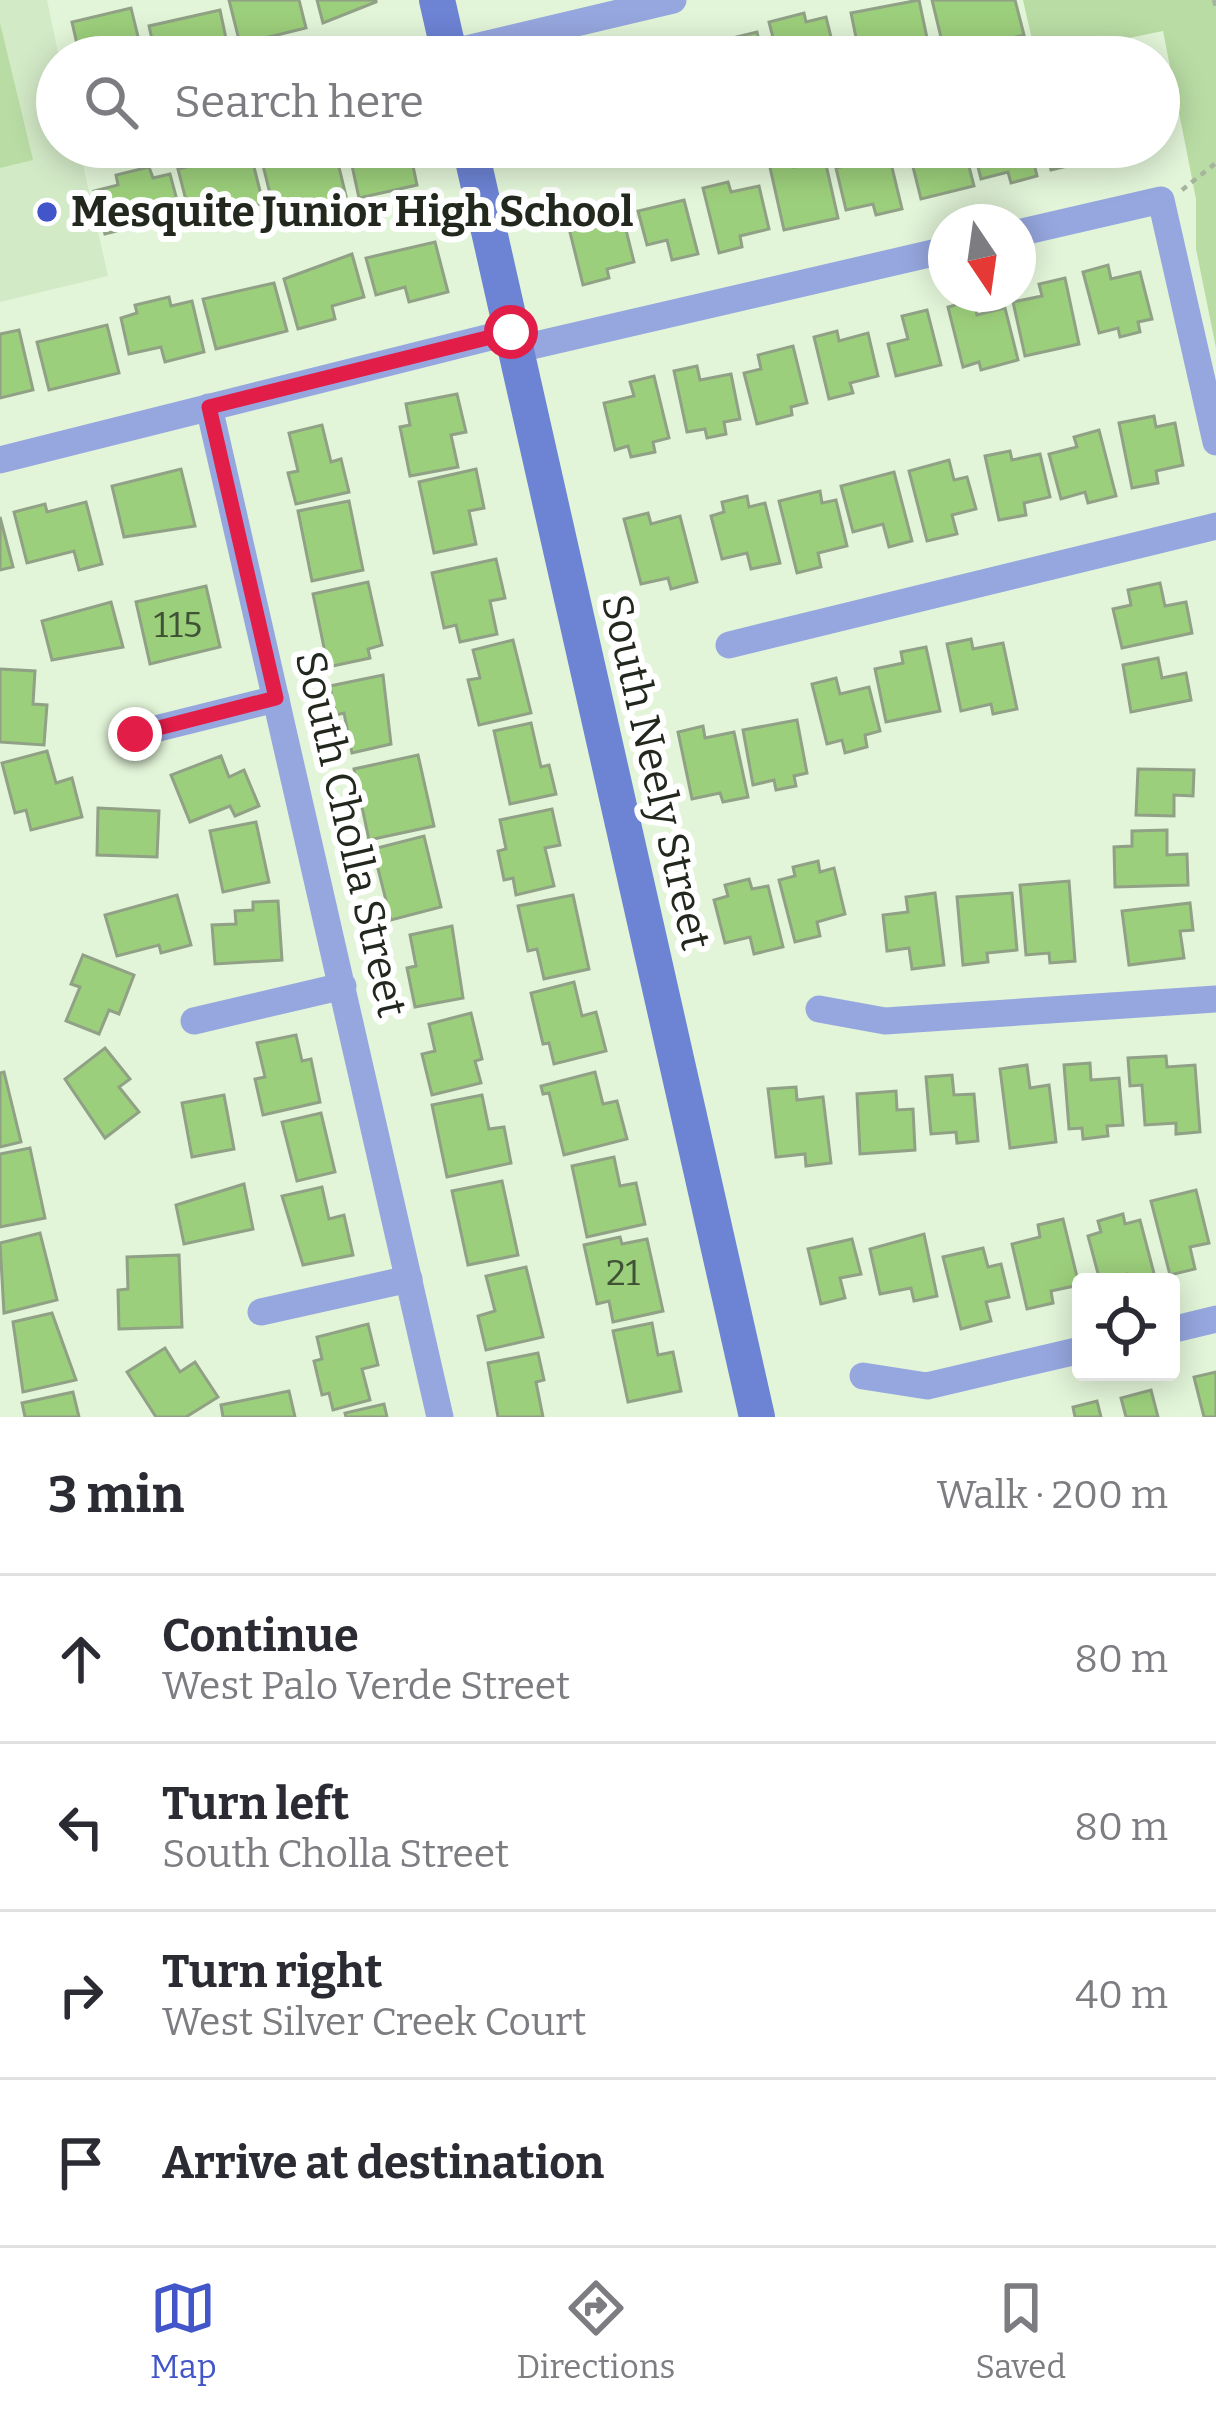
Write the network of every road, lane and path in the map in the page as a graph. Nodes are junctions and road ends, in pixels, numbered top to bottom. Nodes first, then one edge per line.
1 (437, 0) edge
2 (673, 0) edge
3 (442, 36) edge
4 (526, 36) edge
5 (1216, 163) edge
6 (475, 168) edge
7 (1161, 200) junction
8 (1036, 229) edge
9 (928, 254) edge
10 (513, 341) junction
11 (209, 407) junction
12 (1216, 442) edge
13 (0, 460) edge
14 (1216, 526) edge
15 (729, 645) dead end
16 (276, 698) junction
17 (135, 734) dead end
18 (343, 986) junction
19 (1216, 999) edge
20 (819, 1009) dead end
21 (194, 1021) dead end
22 (409, 1280) junction
23 (261, 1312) dead end
24 (1216, 1319) edge
25 (1180, 1328) edge
26 (1072, 1352) edge
27 (863, 1376) dead end
28 (440, 1417) edge
29 (757, 1417) edge

1 - 3 street
2 - 4 street
5 - 7 path
6 - 10 street, South Neely Street
7 - 8 street
7 - 12 street
9 - 10 street
10 - 11 street
10 - 29 street, South Neely Street
11 - 13 street
11 - 16 street, South Cholla Street
14 - 15 street
16 - 17 street
16 - 18 street, South Cholla Street
18 - 21 street
18 - 22 street, South Cholla Street
19 - 20 street
22 - 23 street
22 - 28 street, South Cholla Street
24 - 25 street
26 - 27 street

